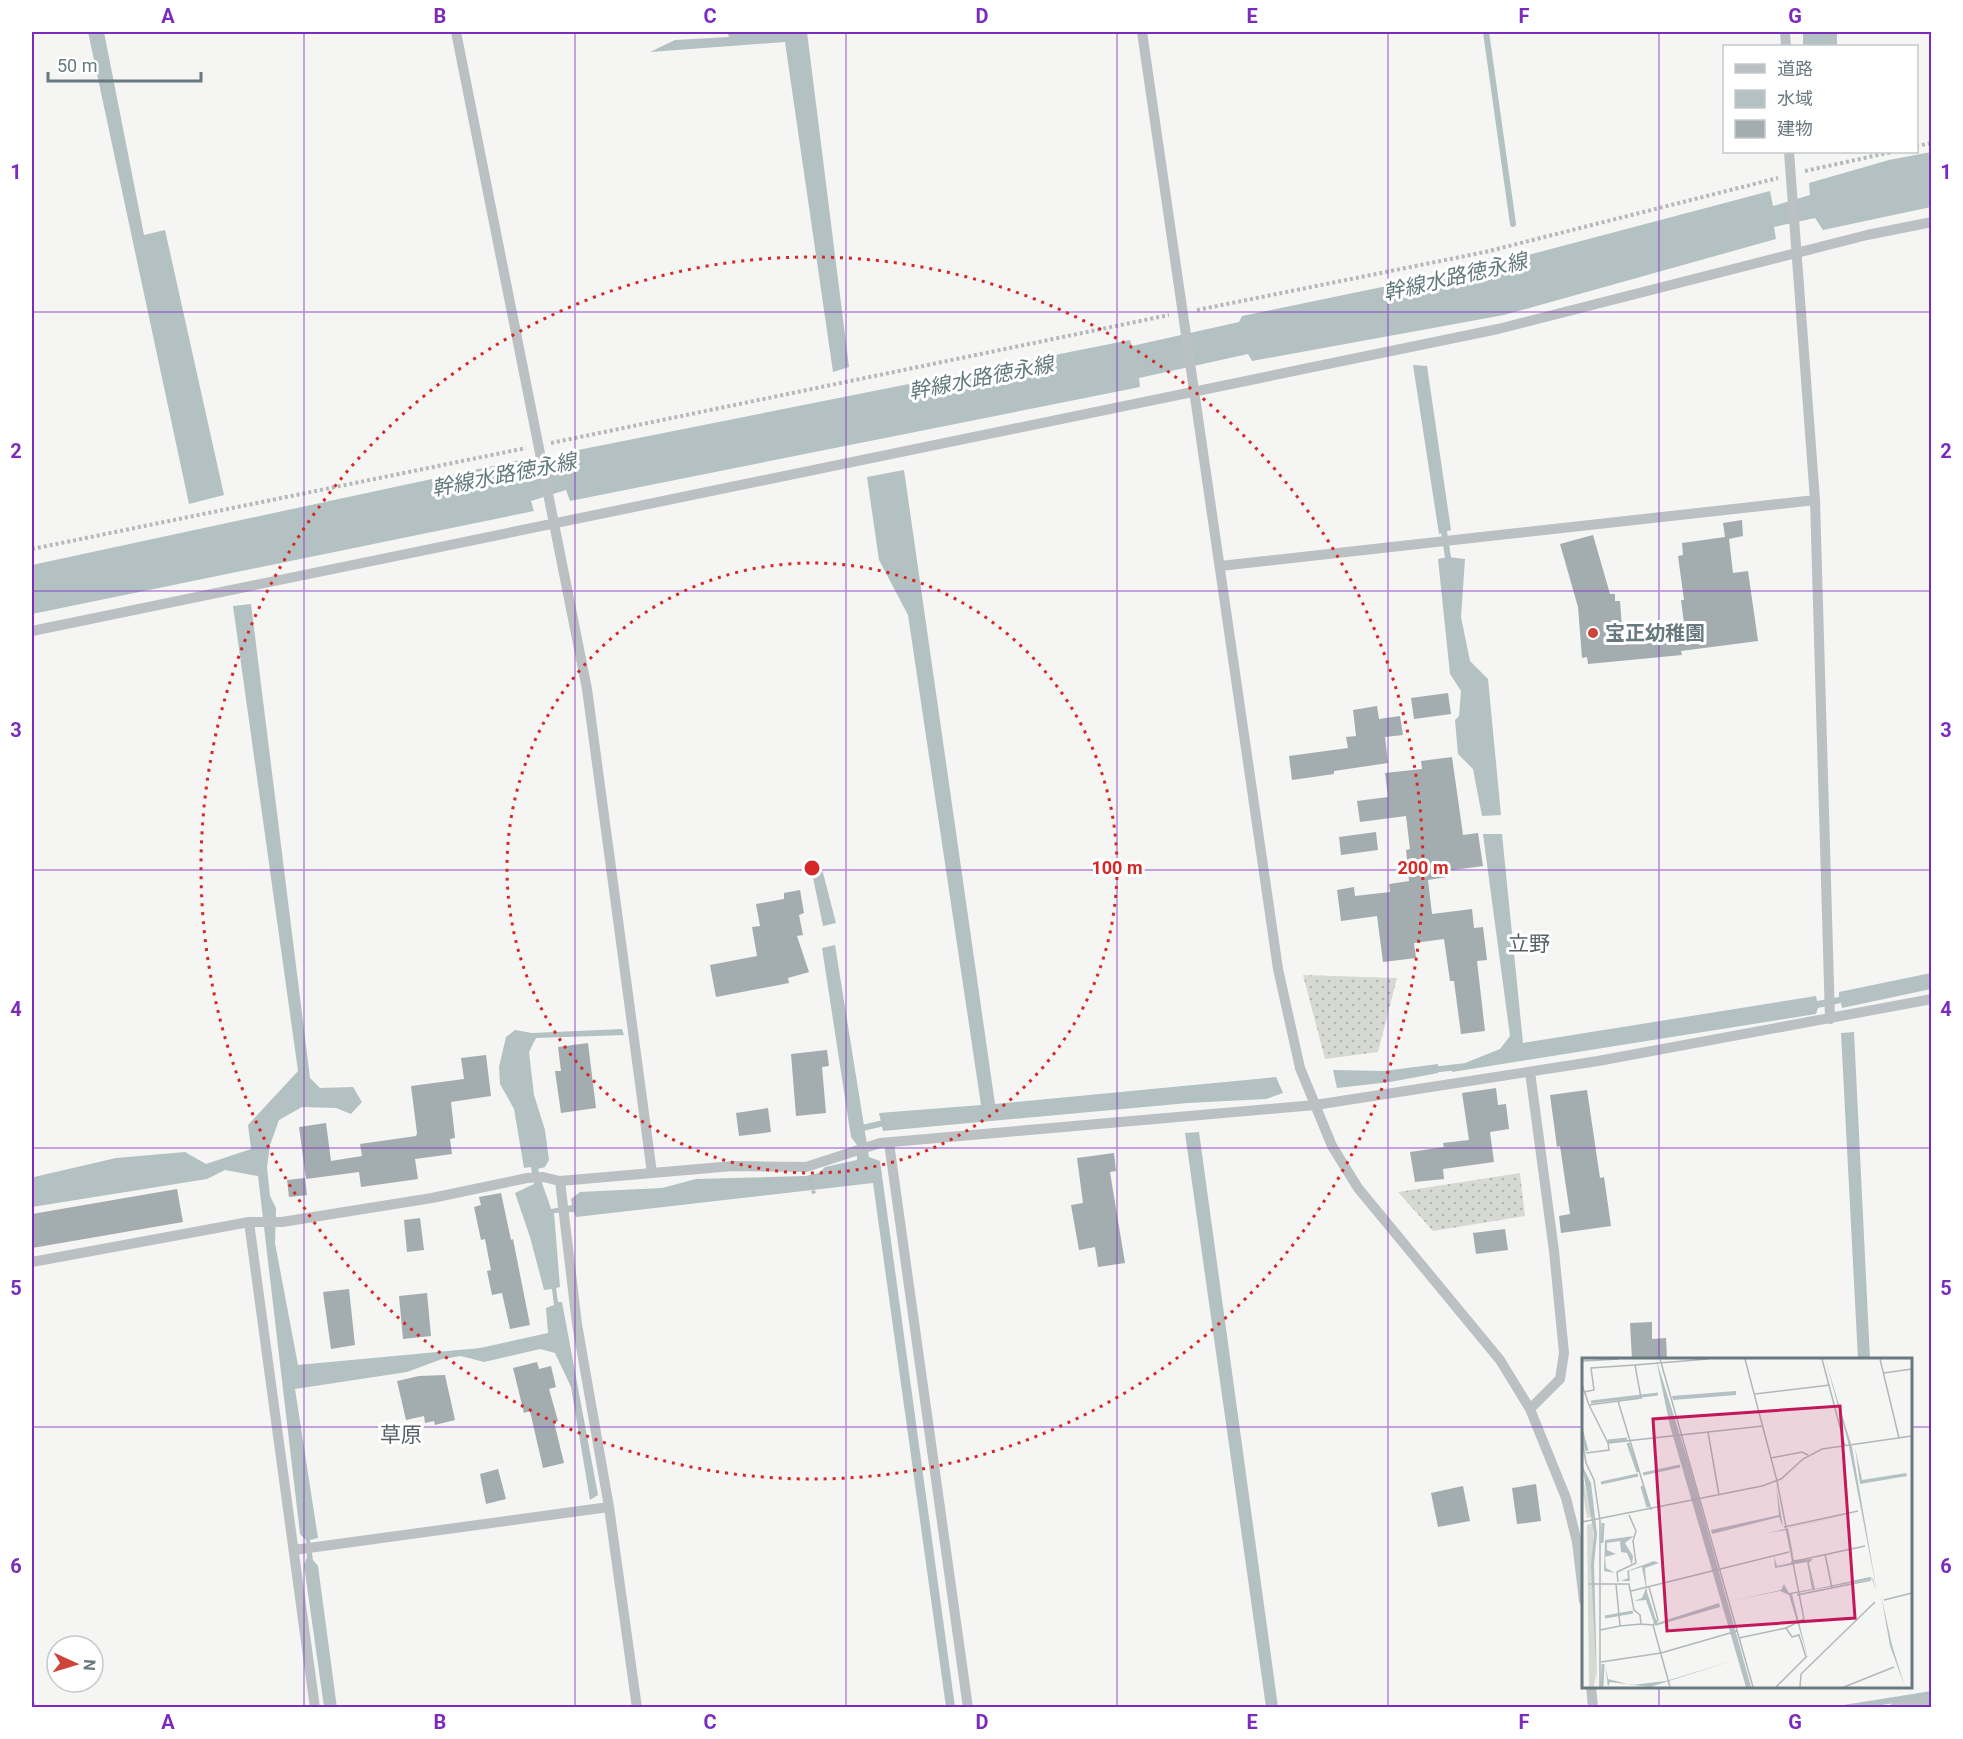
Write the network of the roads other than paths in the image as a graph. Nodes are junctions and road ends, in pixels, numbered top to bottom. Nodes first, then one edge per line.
1 (456, 32) edge
2 (1142, 32) edge
3 (1788, 153) edge
4 (1932, 222) edge
5 (1797, 253) junction
6 (1195, 390) junction
7 (1815, 500) junction
8 (556, 524) junction
9 (1220, 566) junction
10 (32, 632) edge
11 (1932, 999) edge
12 (1830, 1019) junction
13 (1530, 1072) junction
14 (1315, 1105) junction
15 (889, 1143) junction
16 (652, 1173) junction
17 (560, 1181) junction
18 (249, 1222) junction
19 (32, 1262) edge
20 (1530, 1409) junction
21 (609, 1507) junction
22 (294, 1550) junction
23 (1582, 1584) edge
24 (1591, 1688) edge
25 (1932, 1701) edge
26 (315, 1707) edge
27 (637, 1707) edge
28 (968, 1707) edge
29 (1593, 1707) edge
30 (1894, 1707) edge

1 - 8 street
2 - 6 street
3 - 5 street
4 - 5 street
5 - 6 street
5 - 7 street
6 - 8 street
6 - 9 street
7 - 9 street
7 - 12 street
8 - 10 street
8 - 16 street
9 - 14 street
11 - 12 street
12 - 13 street
13 - 14 street
13 - 20 street
14 - 15 street
14 - 20 street
15 - 16 street
15 - 28 street
16 - 17 street
17 - 18 street
17 - 21 street
18 - 19 street
18 - 22 street
20 - 23 street
21 - 22 street
21 - 27 street
22 - 26 street
24 - 29 street
25 - 30 street

